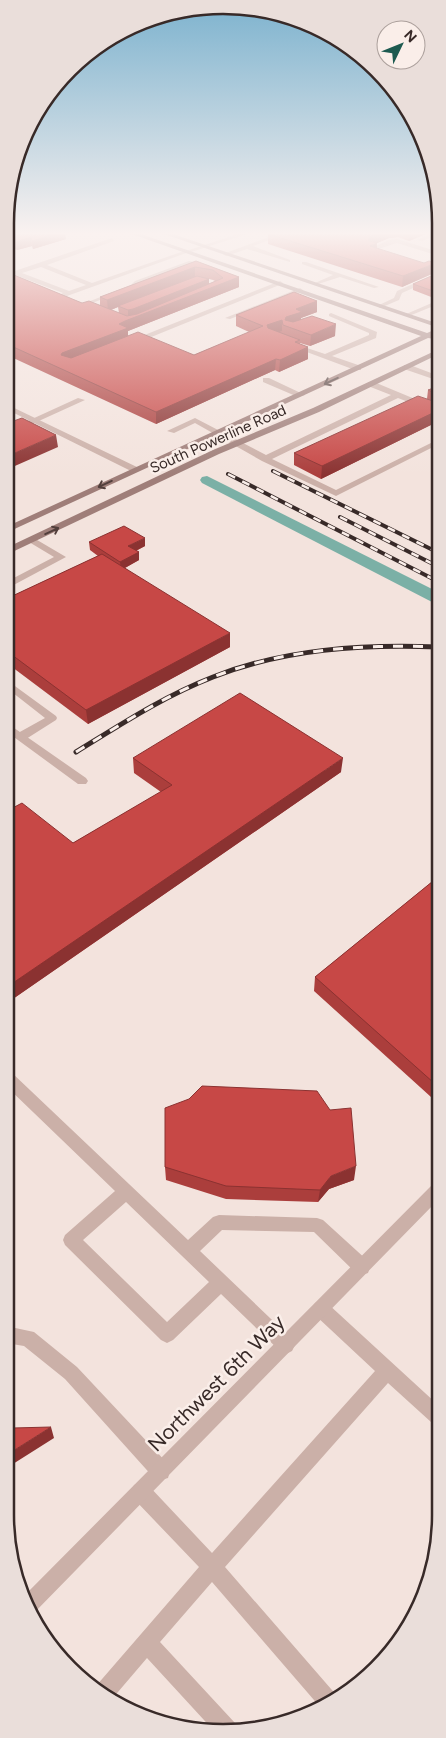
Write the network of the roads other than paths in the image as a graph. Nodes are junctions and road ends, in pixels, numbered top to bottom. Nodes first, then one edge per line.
1 (201, 314) edge
2 (238, 314) edge
3 (368, 314) edge
4 (331, 315) joint
5 (407, 315) edge
6 (228, 318) dead end
7 (323, 318) edge
8 (432, 324) edge
9 (432, 334) edge
10 (428, 336) junction
11 (432, 337) edge
12 (287, 343) edge
13 (122, 345) edge
14 (432, 355) edge
15 (327, 356) junction
16 (407, 367) junction
17 (358, 368) junction
18 (432, 376) edge
19 (266, 380) edge
20 (371, 384) junction
21 (301, 395) junction
22 (397, 395) junction
23 (81, 400) dead end
24 (432, 409) edge
25 (14, 410) edge
26 (36, 421) junction
27 (14, 430) edge
28 (171, 431) dead end
29 (219, 432) junction
30 (237, 443) junction
31 (432, 445) edge
32 (266, 458) junction
33 (136, 470) junction
34 (14, 526) edge
35 (32, 540) junction
36 (14, 548) edge
37 (14, 582) edge
38 (14, 689) edge
39 (14, 730) edge
40 (22, 736) junction
41 (82, 781) dead end
42 (14, 1084) edge
43 (126, 1192) junction
44 (432, 1198) edge
45 (188, 1251) junction
46 (362, 1267) junction
47 (220, 1282) junction
48 (321, 1309) junction
49 (14, 1336) edge
50 (286, 1344) junction
51 (388, 1370) junction
52 (432, 1411) edge
53 (161, 1471) junction
54 (141, 1492) junction
55 (212, 1567) junction
56 (32, 1601) edge
57 (147, 1642) junction
58 (107, 1689) edge
59 (326, 1697) edge
60 (222, 1724) edge

1 - 13 street
2 - 6 street
3 - 10 main road
4 - 7 street
4 - 15 street
5 - 8 main road
9 - 10 main road, South Powerline Road
10 - 11 main road
10 - 17 main road, South Powerline Road
12 - 15 street
14 - 16 main road, South Powerline Road
15 - 17 street
16 - 18 street
16 - 20 main road, South Powerline Road
17 -> 21 main road, South Powerline Road
19 - 21 street
20 - 22 street
20 - 30 main road, South Powerline Road
21 - 29 main road, South Powerline Road
22 - 24 street
22 - 32 street
23 - 26 street
25 - 26 street
26 - 27 street
26 - 33 street
28 - 29 street
29 - 30 street
29 - 33 main road, South Powerline Road
30 - 32 street
35 -> 30 main road, South Powerline Road
31 - 32 street
33 -> 34 main road, South Powerline Road
35 - 36 main road, South Powerline Road
35 - 37 street
38 - 40 street
39 - 40 street
40 - 41 street
42 - 43 street
43 - 45 street
43 - 47 street
44 - 46 street, Northwest 6th Way
45 - 46 street
45 - 47 street
46 - 48 street, Northwest 6th Way
47 - 50 street
48 - 50 street, Northwest 6th Way
48 - 51 street
49 - 53 street
50 - 53 street, Northwest 6th Way
51 - 52 street
51 - 55 street
53 - 54 street, Northwest 6th Way
54 - 55 street
54 - 56 street, Northwest 6th Way
55 - 57 street
55 - 59 street
57 - 58 street
57 - 60 street

